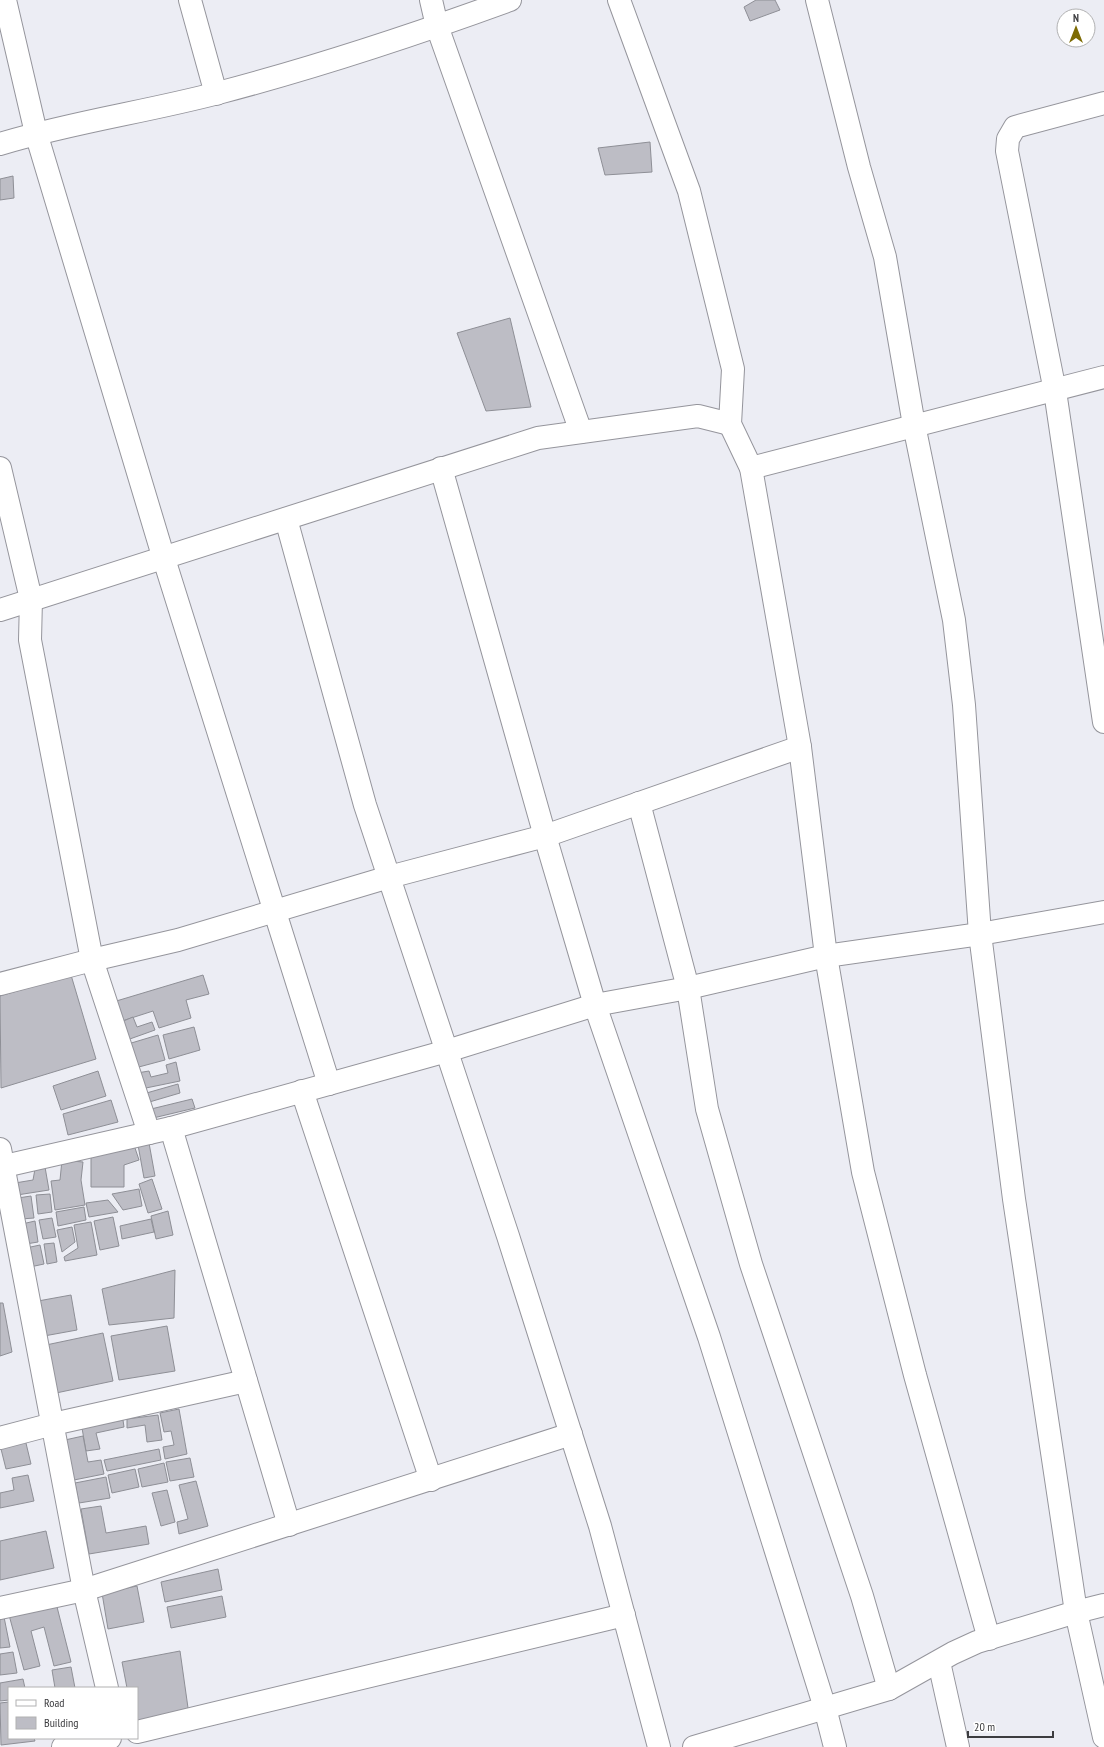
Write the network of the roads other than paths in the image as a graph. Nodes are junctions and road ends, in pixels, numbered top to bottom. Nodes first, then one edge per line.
1 (190, 0) edge
2 (431, 0) edge
3 (510, 0) edge
4 (619, 0) edge
5 (817, 0) edge
6 (11, 2) edge
7 (437, 26) junction
8 (216, 94) junction
9 (1104, 103) edge
10 (36, 133) junction
11 (0, 144) edge
12 (1104, 377) edge
13 (1055, 391) junction
14 (730, 424) junction
15 (914, 425) junction
16 (581, 432) junction
17 (0, 468) edge
18 (441, 468) junction
19 (751, 468) junction
20 (286, 519) junction
21 (164, 559) junction
22 (31, 599) junction
23 (0, 610) edge
24 (1104, 722) edge
25 (800, 747) junction
26 (639, 803) junction
27 (545, 836) junction
28 (389, 877) junction
29 (274, 910) junction
30 (1104, 912) edge
31 (980, 934) junction
32 (826, 956) junction
33 (92, 960) junction
34 (0, 984) edge
35 (688, 988) junction
36 (595, 1005) junction
37 (447, 1051) junction
38 (329, 1084) junction
39 (302, 1091) junction
40 (171, 1128) junction
41 (149, 1133) junction
42 (1, 1160) edge
43 (246, 1381) junction
44 (53, 1424) junction
45 (572, 1434) junction
46 (0, 1438) edge
47 (431, 1480) junction
48 (289, 1525) junction
49 (84, 1590) junction
50 (1104, 1605) edge
51 (0, 1608) edge
52 (1076, 1612) junction
53 (624, 1615) junction
54 (989, 1638) junction
55 (939, 1662) junction
56 (106, 1687) edge
57 (889, 1689) junction
58 (825, 1708) junction
59 (138, 1732) edge
60 (1104, 1737) edge
61 (105, 1739) edge
62 (63, 1747) edge
63 (659, 1747) edge
64 (694, 1747) edge
65 (835, 1747) edge
66 (958, 1747) edge

1 - 8 street
2 - 7 street
3 - 7 street
4 - 14 street
5 - 15 street
6 - 10 street
7 - 8 street
7 - 16 street
8 - 10 street
9 - 13 street
10 - 11 street
10 - 21 street
12 - 13 street
13 - 15 street
13 - 24 street
14 - 16 street
14 - 19 street
15 - 19 street
15 - 31 street
16 - 18 street
17 - 22 street
18 - 20 street
18 - 27 street
19 - 25 street
20 - 21 street
20 - 28 street
21 - 22 street
21 - 29 street
22 - 23 street
22 - 33 street
25 - 26 street
25 - 32 street
26 - 27 street
26 - 35 street
27 - 28 street
27 - 36 street
28 - 29 street
28 - 37 street
29 - 33 street
29 - 38 street
30 - 31 street
31 - 32 street
31 - 52 street
32 - 35 street
32 - 54 street
33 - 34 street
33 - 41 street
35 - 36 street
35 - 57 street
36 - 37 street
36 - 58 street
37 - 38 street
37 - 45 street
38 - 39 street
39 - 40 street
39 - 47 street
40 - 41 street
40 - 43 street
41 - 42 street
42 - 44 street
43 - 44 street
43 - 48 street
44 - 46 street
44 - 49 street
45 - 47 street
45 - 53 street
47 - 48 street
48 - 49 street
49 - 51 street
49 - 56 street
50 - 52 street
52 - 54 street
52 - 60 street
53 - 59 street
53 - 63 street
54 - 55 street
55 - 57 street
55 - 66 street
57 - 58 street
58 - 64 street
58 - 65 street
61 - 62 street

